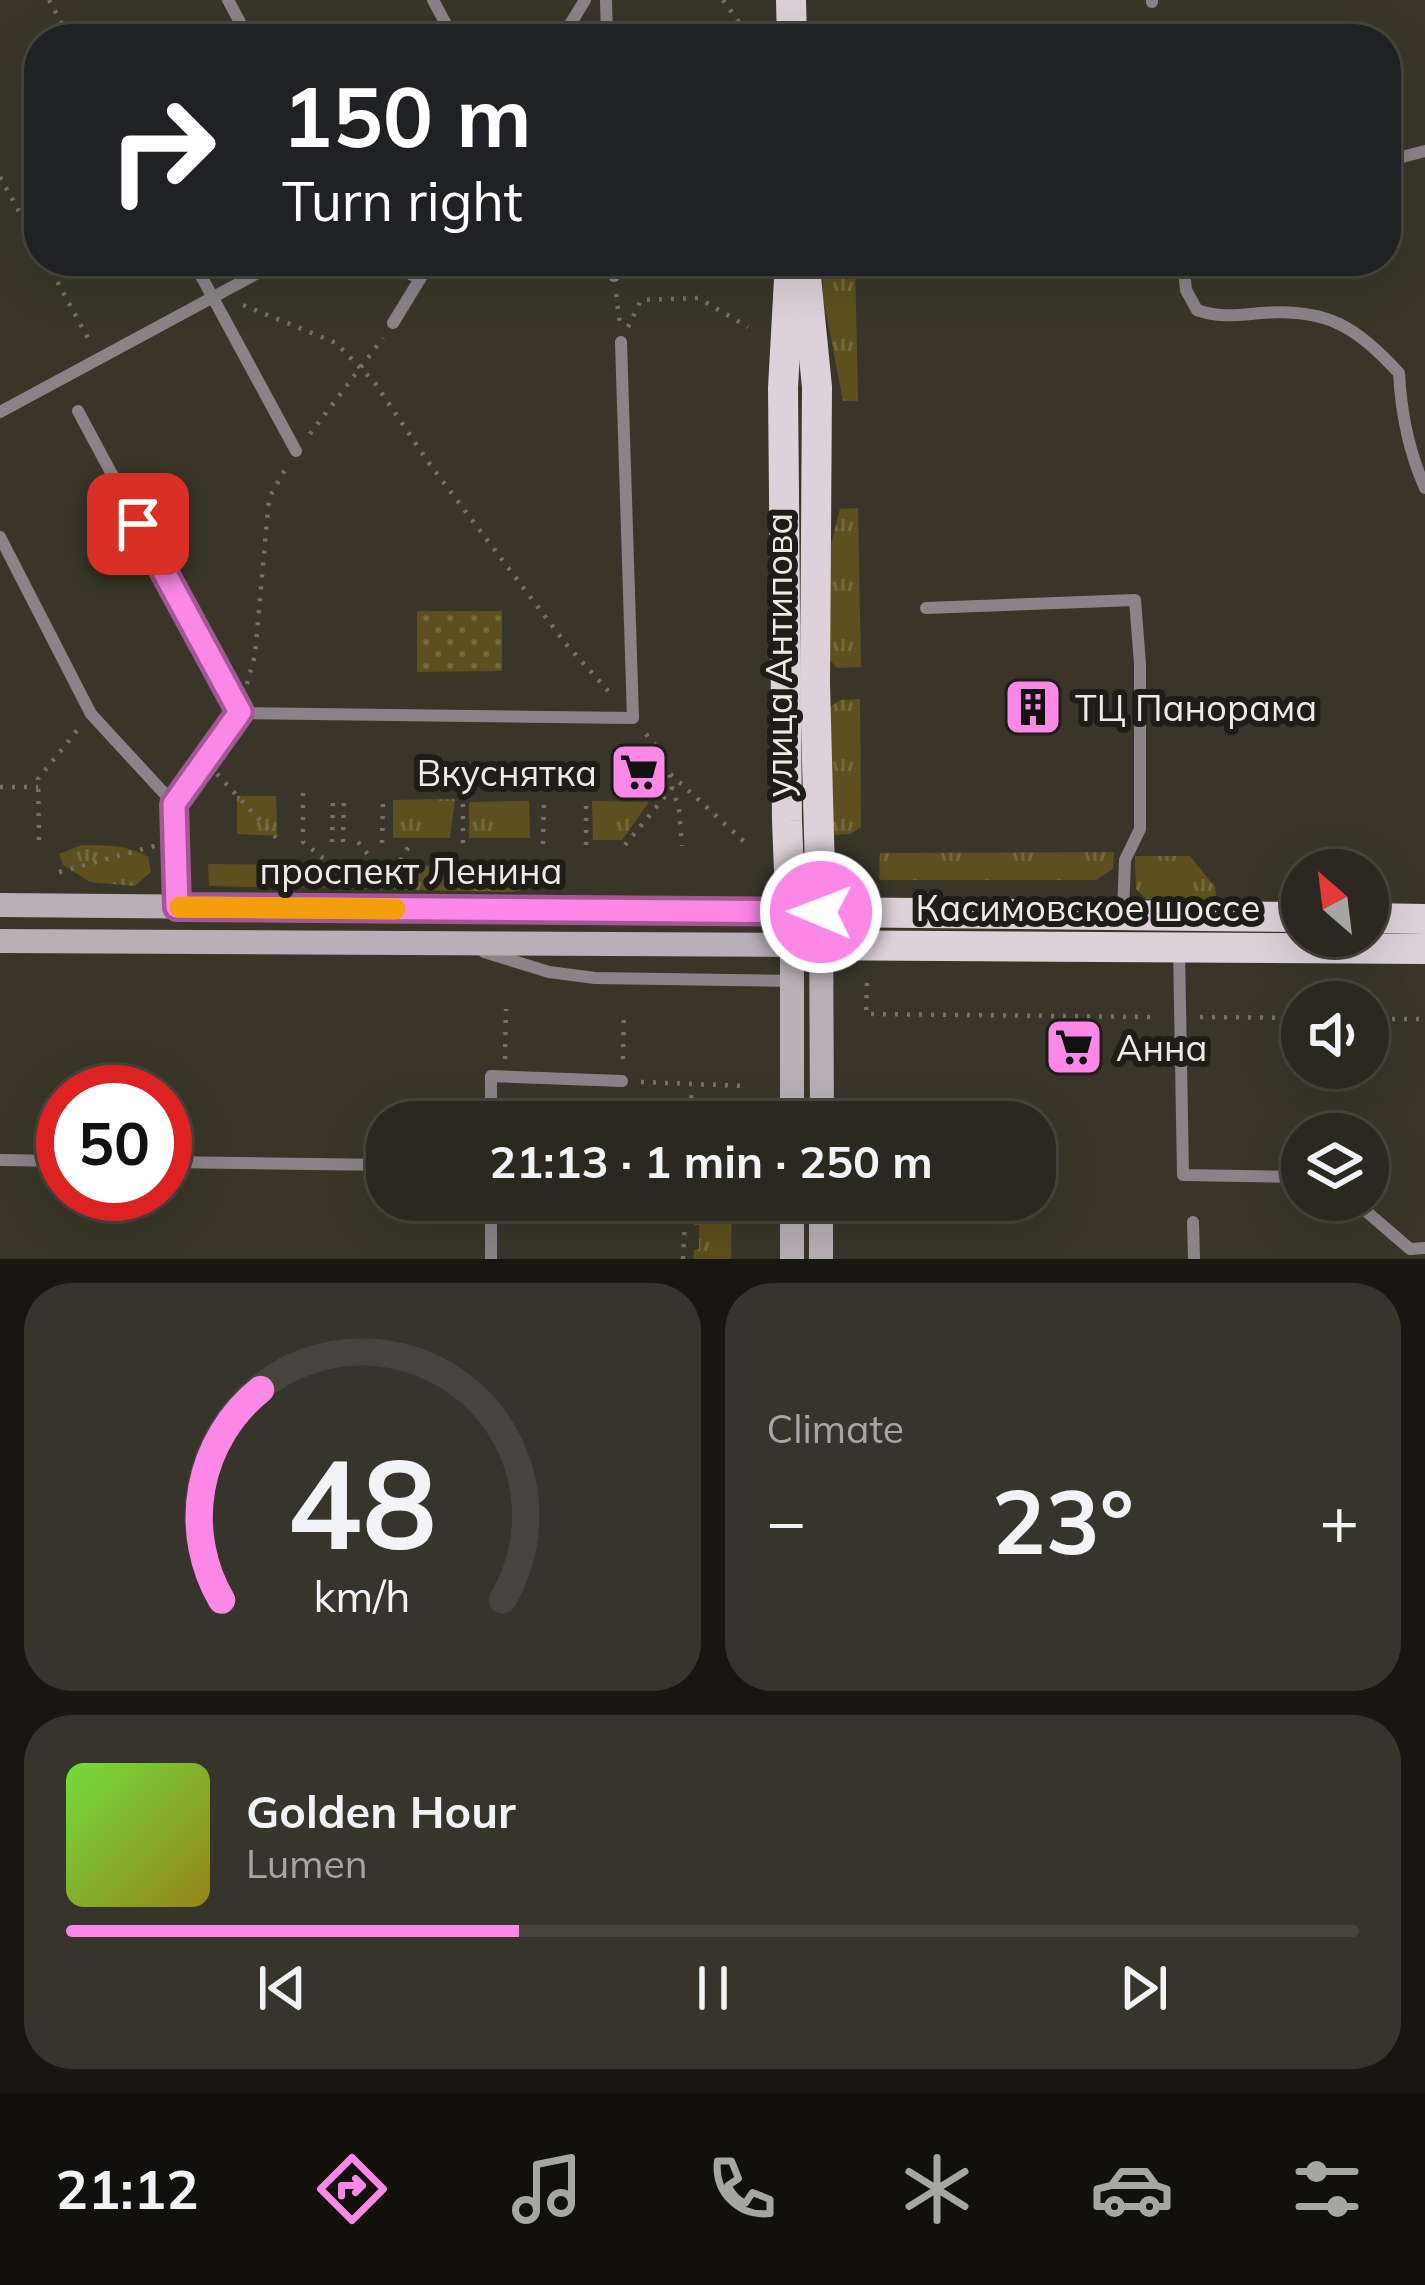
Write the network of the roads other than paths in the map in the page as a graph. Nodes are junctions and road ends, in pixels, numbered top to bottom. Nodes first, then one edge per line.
1 (201, 276) edge
2 (252, 276) edge
3 (414, 276) edge
4 (422, 276) edge
5 (789, 276) edge
6 (806, 276) edge
7 (1185, 276) edge
8 (420, 279) junction
9 (213, 297) junction
10 (393, 323) road end
11 (622, 341) road end
12 (78, 411) dead end
13 (0, 412) edge
14 (296, 451) road end
15 (1425, 488) edge
16 (0, 537) edge
17 (926, 608) dead end
18 (240, 712) junction
19 (174, 804) junction
20 (0, 905) edge
21 (177, 907) junction
22 (805, 912) junction
23 (1123, 914) junction
24 (1281, 917) edge
25 (1389, 918) edge
26 (1425, 919) edge
27 (0, 941) edge
28 (456, 944) junction
29 (807, 945) junction
30 (1179, 946) junction
31 (1425, 949) edge
32 (792, 981) junction
33 (622, 1081) road end
34 (491, 1101) edge
35 (791, 1101) edge
36 (820, 1101) edge
37 (0, 1160) edge
38 (36, 1161) edge
39 (192, 1162) edge
40 (366, 1165) edge
41 (1281, 1177) edge
42 (491, 1221) edge
43 (791, 1221) edge
44 (821, 1221) edge
45 (1377, 1221) edge
46 (1193, 1222) dead end
47 (1425, 1249) edge
48 (491, 1259) edge
49 (791, 1259) edge
50 (821, 1259) edge
51 (1195, 1259) edge

1 - 9 lane
2 - 9 lane
3 - 8 lane
4 - 8 lane
5 - 22 main road, улица Антипова
6 - 22 main road, улица Антипова
7 - 15 lane
8 - 10 lane
9 - 13 lane
9 - 14 lane
11 - 18 lane
12 - 18 lane
16 - 19 lane
17 - 23 lane
18 - 19 lane
19 - 21 lane
20 - 21 main road, проспект Ленина
21 - 22 main road, проспект Ленина
22 - 23 main road, Касимовское шоссе
22 - 29 main road, улица Антипова
23 - 24 main road, Касимовское шоссе
25 - 26 main road
27 - 28 main road, проспект Ленина
28 - 29 main road, проспект Ленина
28 - 32 lane
29 - 30 main road, Касимовское шоссе
29 - 32 main road, улица Антипова
29 - 36 main road, улица Антипова
30 - 31 main road, Касимовское шоссе
30 - 41 lane
32 - 35 main road, улица Антипова
33 - 34 lane
37 - 38 lane
39 - 40 lane
42 - 48 lane
43 - 49 main road
44 - 50 main road
45 - 47 lane
46 - 51 lane

